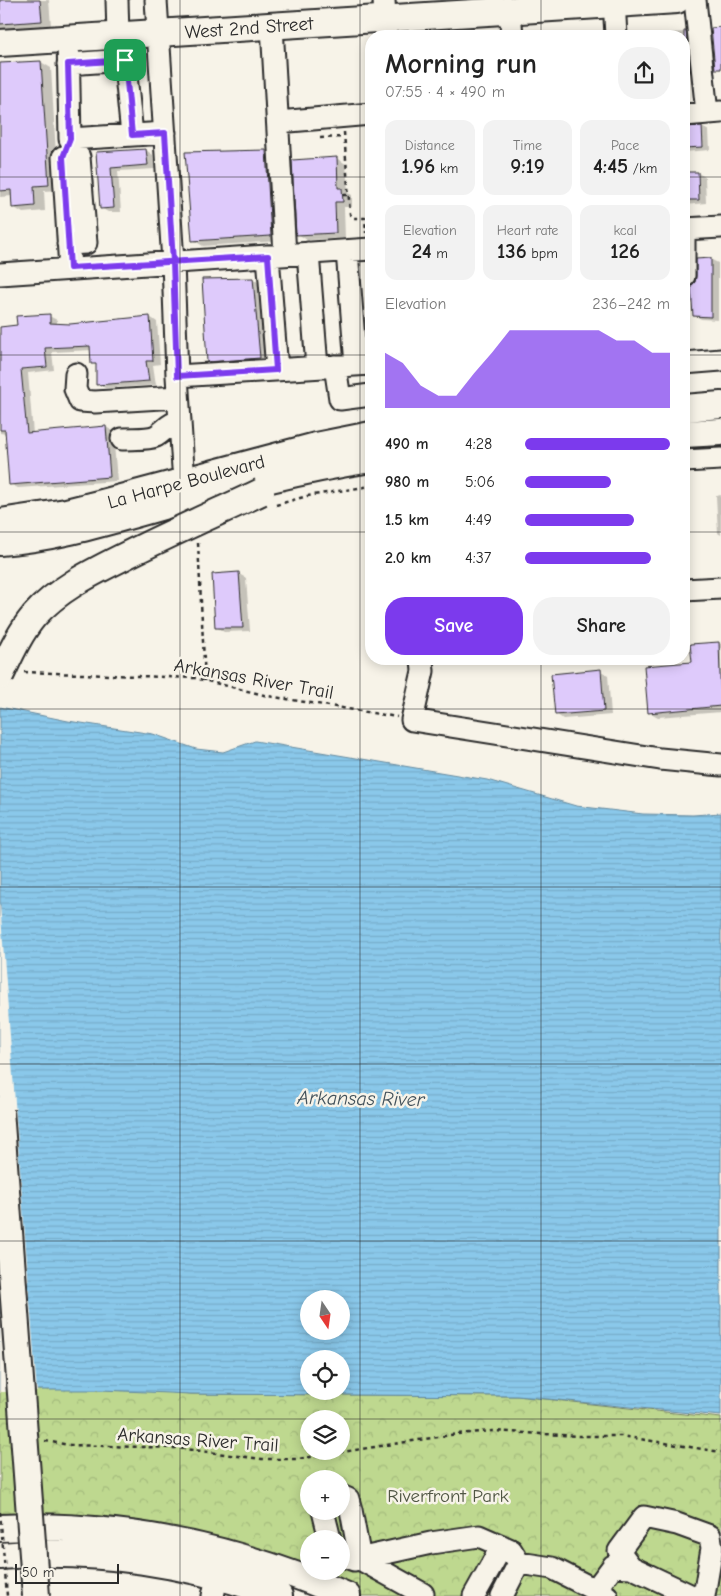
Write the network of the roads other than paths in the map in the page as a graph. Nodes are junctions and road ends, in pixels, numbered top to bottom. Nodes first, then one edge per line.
1 (117, 0) edge
2 (156, 0) edge
3 (677, 0) edge
4 (695, 0) edge
5 (614, 2) edge
6 (554, 4) edge
7 (467, 7) edge
8 (502, 7) edge
9 (385, 18) edge
10 (272, 26) junction
11 (510, 30) edge
12 (616, 30) edge
13 (158, 33) junction
14 (120, 35) junction
15 (68, 38) junction
16 (0, 43) edge
17 (125, 60) junction
18 (68, 64) junction
19 (714, 113) edge
20 (365, 115) edge
21 (690, 115) edge
22 (278, 122) junction
23 (165, 133) junction
24 (132, 135) junction
25 (66, 148) junction
26 (721, 226) edge
27 (690, 229) edge
28 (365, 243) edge
29 (347, 251) junction
30 (308, 253) junction
31 (276, 255) junction
32 (173, 262) junction
33 (70, 268) junction
34 (0, 274) edge
35 (721, 360) edge
36 (690, 363) edge
37 (345, 366) edge
38 (276, 370) junction
39 (76, 374) dead end
40 (178, 387) junction
41 (365, 396) edge
42 (721, 405) edge
43 (690, 408) edge
44 (180, 421) junction
45 (721, 432) edge
46 (690, 434) edge
47 (365, 436) edge
48 (122, 439) dead end
49 (721, 459) edge
50 (365, 460) edge
51 (690, 461) edge
52 (183, 468) dead end
53 (365, 471) edge
54 (0, 522) edge
55 (0, 542) edge
56 (721, 588) edge
57 (690, 590) edge
58 (422, 665) edge
59 (10, 674) edge
60 (721, 765) edge
61 (0, 1110) edge
62 (350, 1504) edge
63 (0, 1528) edge
64 (502, 1546) junction
65 (351, 1557) edge
66 (518, 1563) junction
67 (5, 1565) edge
68 (631, 1566) junction
69 (220, 1585) edge
70 (601, 1593) edge
71 (423, 1594) dead end
72 (36, 1596) edge
73 (279, 1596) edge
74 (347, 1596) edge
75 (474, 1596) edge
76 (502, 1596) edge
77 (692, 1596) edge
78 (704, 1596) edge

1 - 14 street
2 - 13 street
3 - 5 main road, West 2nd Street
4 - 19 street
5 - 6 main road, West 2nd Street
5 - 12 street
6 - 8 main road, West 2nd Street
7 - 8 main road, West 2nd Street
7 - 9 main road, West 2nd Street
8 - 11 street
9 - 10 main road, West 2nd Street
10 - 13 main road, West 2nd Street
10 - 22 street
13 - 14 main road, West 2nd Street
13 - 23 street
14 - 15 main road, West 2nd Street
14 - 17 street
15 - 16 main road, West 2nd Street
15 - 18 street
17 - 18 street
17 - 24 street
18 - 25 street
19 - 21 street
20 - 22 street
22 - 31 street
23 - 24 street
23 - 32 street
24 - 25 street
25 - 33 street
26 - 27 street
28 - 29 street
29 - 30 street
29 - 37 street
30 - 31 street
30 - 37 street
31 - 32 street
31 - 38 street
32 - 33 street
32 - 40 street
33 - 34 street
35 - 36 street
37 - 38 street
37 - 41 street
38 - 40 street
39 - 40 street
40 - 44 street
42 - 43 main road
44 - 48 street
44 - 52 street
45 - 46 main road
47 - 54 main road, La Harpe Boulevard
49 - 51 street
50 - 55 main road, La Harpe Boulevard
53 - 59 main road, bridge
56 - 57 street
58 - 60 street
61 - 72 main road, bridge
62 - 65 street
63 - 74 main road
64 - 65 street
64 - 66 street
64 - 75 street
65 - 71 street
66 - 70 street
66 - 76 street
67 - 69 main road
68 - 70 street
68 - 77 street
68 - 78 street
69 - 73 main road

